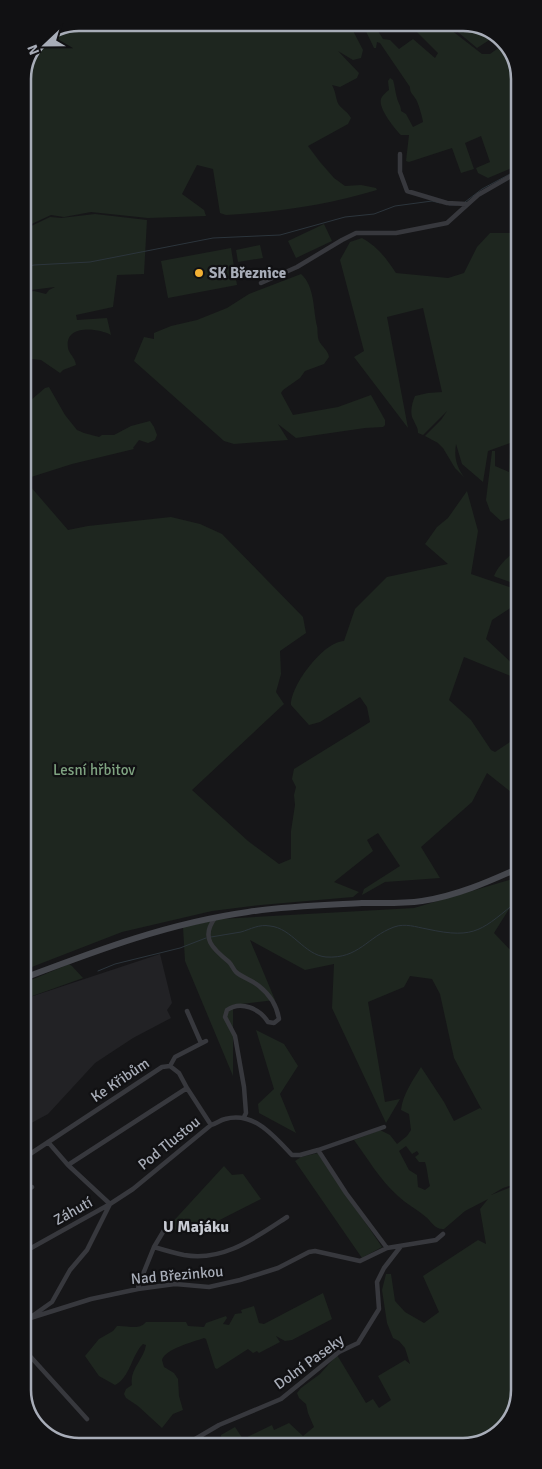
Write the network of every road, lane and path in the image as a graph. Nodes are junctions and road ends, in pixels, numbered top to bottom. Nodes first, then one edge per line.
1 (400, 154) dead end
2 (511, 176) edge
3 (466, 204) junction
4 (261, 283) dead end
5 (511, 871) edge
6 (217, 917) junction
7 (31, 975) edge
8 (187, 1011) dead end
9 (170, 1066) junction
10 (187, 1088) junction
11 (244, 1117) junction
12 (210, 1125) junction
13 (384, 1127) dead end
14 (48, 1142) junction
15 (318, 1150) junction
16 (31, 1153) edge
17 (68, 1165) junction
18 (110, 1204) junction
19 (287, 1217) dead end
20 (166, 1227) dead end
21 (443, 1234) dead end
22 (401, 1246) junction
23 (154, 1247) junction
24 (31, 1248) edge
25 (387, 1248) junction
26 (138, 1289) junction
27 (31, 1316) edge
28 (31, 1317) edge
29 (31, 1357) edge
30 (87, 1419) dead end
31 (197, 1438) edge

1 - 3 street
2 - 3 street
3 - 4 street
5 - 6 main road
6 - 7 main road
6 - 11 street
8 - 9 street
9 - 10 street, Ke Křibům
9 - 14 street, Ke Křibům
10 - 12 street, Ke Křibům
10 - 17 street
11 - 12 street, Pod Tlustou
11 - 15 street
12 - 18 street, Pod Tlustou
13 - 15 street
14 - 16 street, Ke Křibům
14 - 17 street, Záhutí
15 - 25 street
17 - 18 street, Záhutí
18 - 24 street, Záhutí
18 - 27 street
19 - 23 street
20 - 23 street
21 - 22 street, Nad Březinkou
22 - 25 street, Nad Březinkou
22 - 31 street, Dolní Paseky
23 - 26 street
25 - 26 street, Nad Březinkou
26 - 28 street, Nad Březinkou
29 - 30 street

